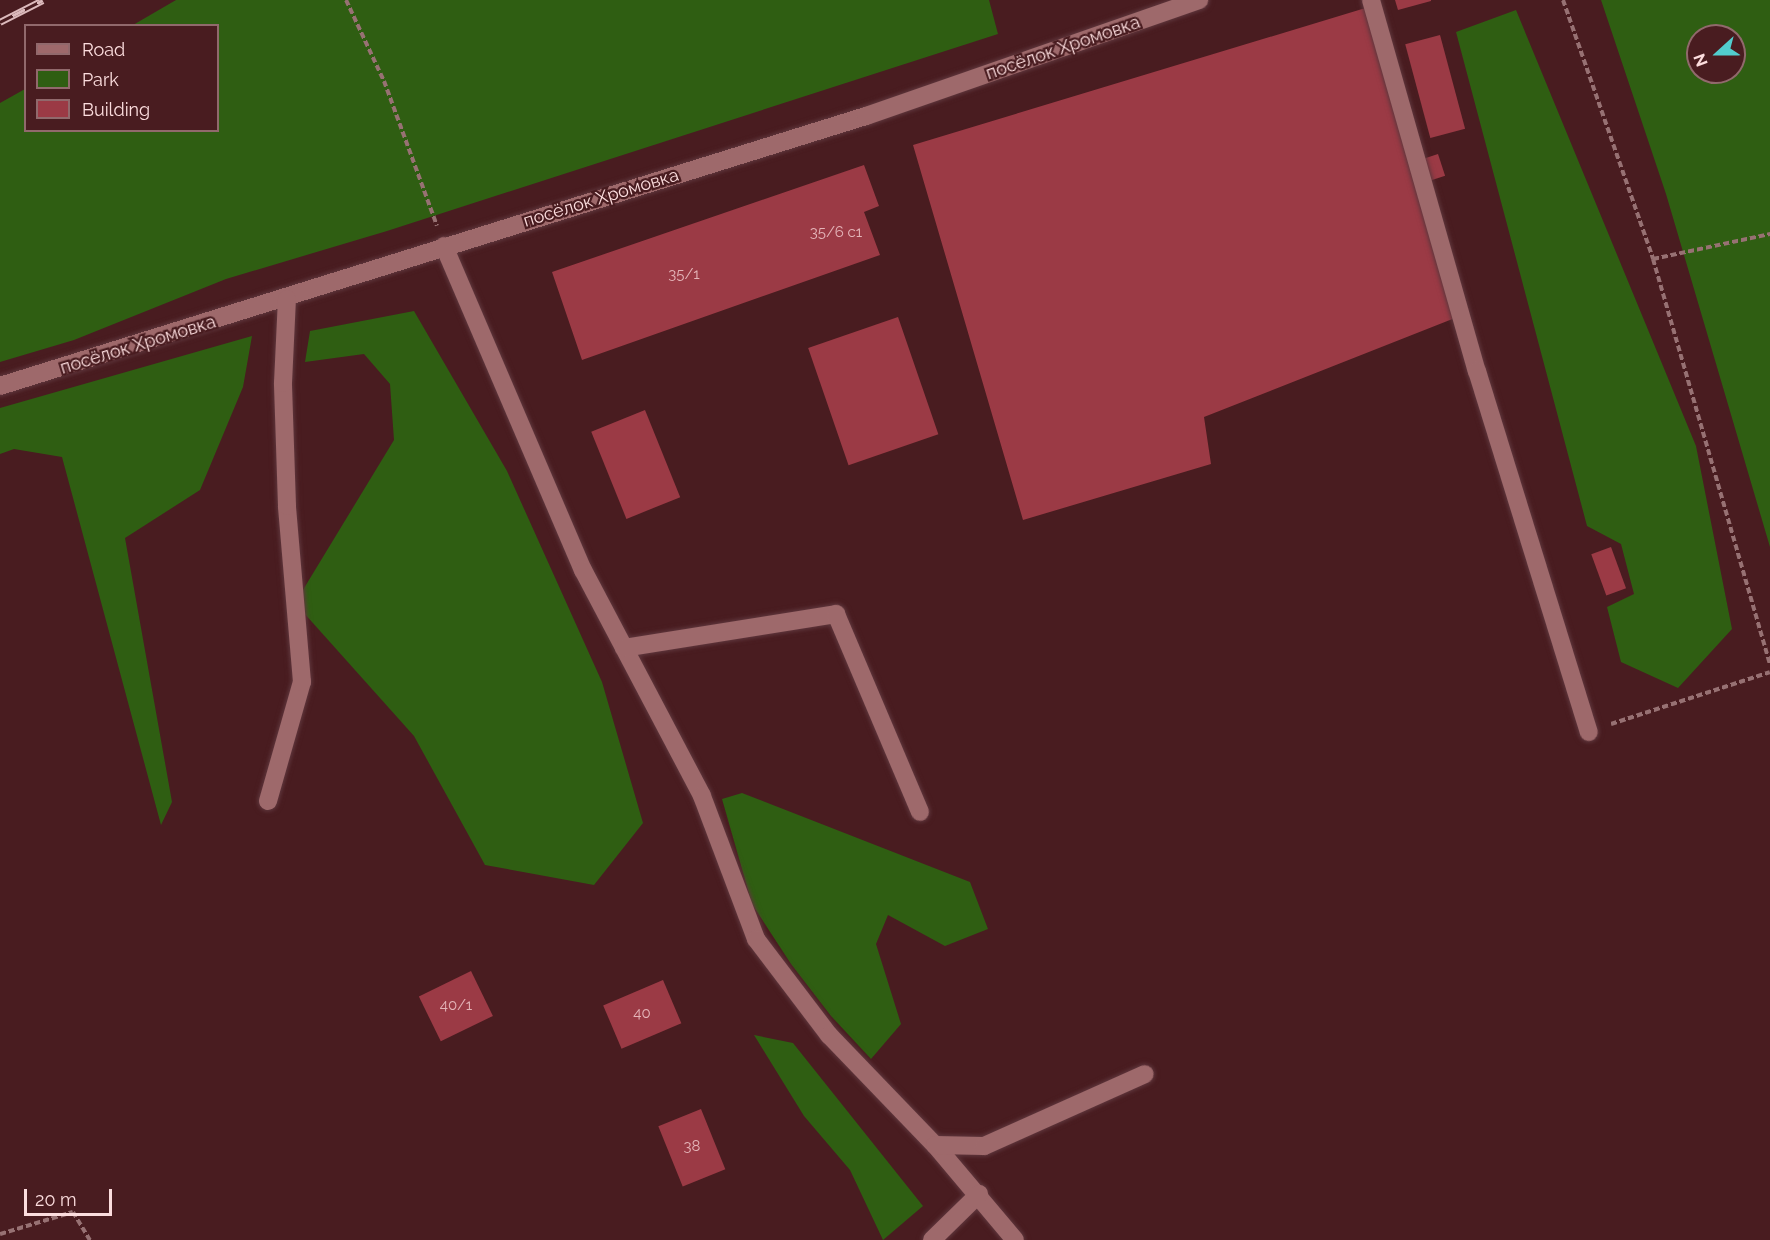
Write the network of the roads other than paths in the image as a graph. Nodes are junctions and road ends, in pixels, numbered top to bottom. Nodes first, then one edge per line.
1 (1199, 0) edge
2 (1371, 0) edge
3 (444, 246) junction
4 (287, 299) junction
5 (0, 386) edge
6 (624, 648) junction
7 (1589, 732) road end
8 (268, 801) dead end
9 (920, 812) dead end
10 (1144, 1074) dead end
11 (936, 1145) junction
12 (979, 1194) junction
13 (932, 1240) edge
14 (1016, 1240) edge

1 - 3 street, посёлок Хромовка
2 - 7 street
3 - 4 street, посёлок Хромовка
3 - 6 street
4 - 5 street, посёлок Хромовка
4 - 8 street
6 - 9 street
6 - 11 street
10 - 11 street
11 - 12 street
12 - 13 street
12 - 14 street

